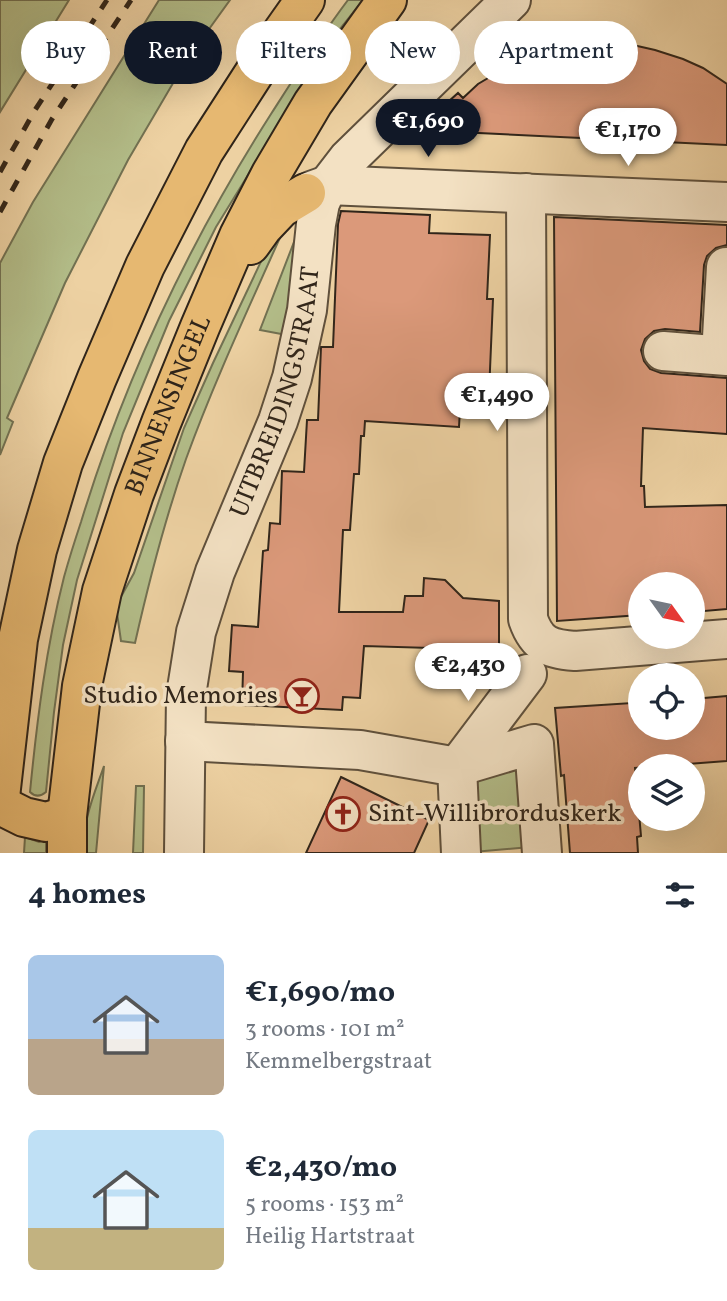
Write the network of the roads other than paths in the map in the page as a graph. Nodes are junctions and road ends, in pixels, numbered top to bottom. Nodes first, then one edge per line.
1 (305, 0) edge
2 (387, 0) edge
3 (511, 0) edge
4 (317, 189) junction
5 (526, 193) junction
6 (727, 202) edge
7 (726, 267) edge
8 (200, 327) junction
9 (663, 351) dead end
10 (724, 356) edge
11 (727, 639) edge
12 (535, 659) junction
13 (185, 741) junction
14 (534, 744) junction
15 (457, 767) junction
16 (0, 797) edge
17 (0, 805) edge
18 (67, 835) edge
19 (184, 853) edge
20 (461, 853) edge
21 (542, 853) edge

1 - 16 main road
2 - 8 main road, BINNENSINGEL
3 - 4 street, UITBREIDINGSTRAAT
4 - 5 street
4 - 8 main road
4 - 13 street, UITBREIDINGSTRAAT
5 - 6 street
5 - 12 street
7 - 10 street
8 - 18 main road, BINNENSINGEL
9 - 10 street
11 - 12 street
12 - 14 street
12 - 15 street
13 - 15 street
13 - 19 street, UITBREIDINGSTRAAT
14 - 15 street
14 - 21 street
15 - 20 street
17 - 18 main road

